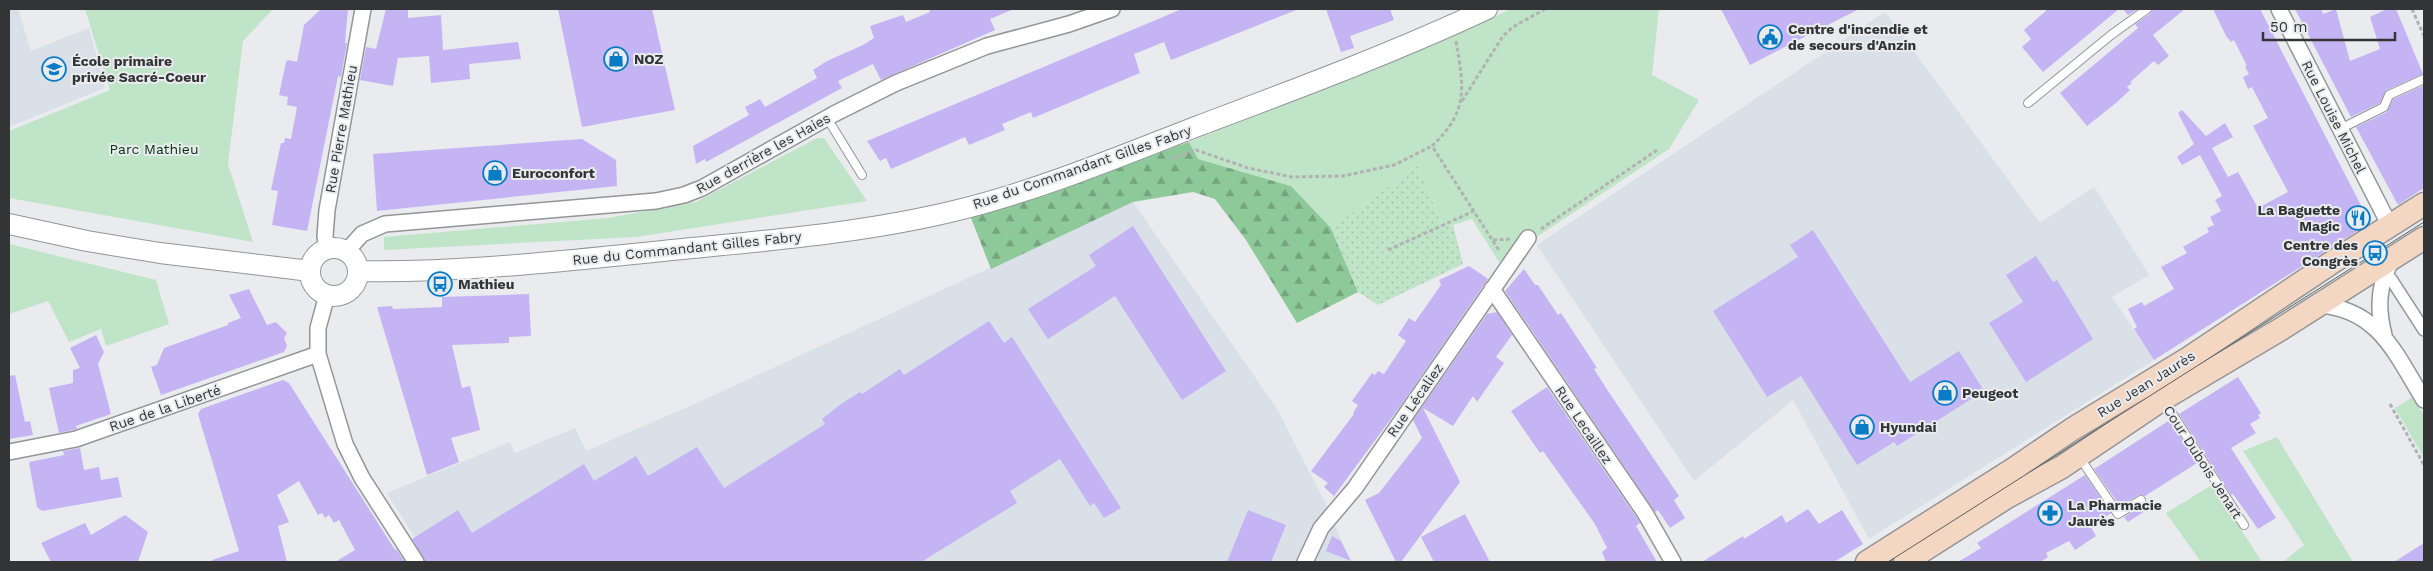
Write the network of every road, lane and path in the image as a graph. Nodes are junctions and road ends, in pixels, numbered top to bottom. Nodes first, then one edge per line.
1 (363, 9) edge
2 (1112, 9) edge
3 (1487, 9) edge
4 (1546, 9) edge
5 (2147, 9) edge
6 (2279, 9) edge
7 (2412, 9) edge
8 (1454, 25) junction
9 (2424, 36) edge
10 (2424, 79) edge
11 (1460, 103) junction
12 (2028, 103) dead end
13 (827, 118) junction
14 (2340, 129) junction
15 (1165, 139) junction
16 (1432, 146) junction
17 (1657, 150) dead end
18 (862, 175) dead end
19 (2424, 204) edge
20 (1474, 211) junction
21 (9, 224) edge
22 (2390, 226) junction
23 (1528, 238) junction
24 (2424, 238) edge
25 (1493, 240) junction
26 (1388, 250) dead end
27 (337, 251) junction
28 (1508, 266) junction
29 (2392, 268) junction
30 (310, 271) junction
31 (358, 271) junction
32 (1492, 289) junction
33 (327, 295) junction
34 (2319, 305) junction
35 (2424, 330) edge
36 (2384, 335) junction
37 (318, 354) junction
38 (2163, 399) junction
39 (2424, 400) edge
40 (2390, 404) dead end
41 (9, 452) edge
42 (2079, 456) junction
43 (2424, 465) edge
44 (2142, 500) dead end
45 (2244, 525) dead end
46 (1918, 559) edge
47 (416, 562) edge
48 (1305, 562) edge
49 (1674, 562) edge
50 (1867, 562) edge

1 - 27 street, Rue Pierre Mathieu
2 - 13 street, Rue derrière les Haies
3 - 8 street, Rue du Commandant Gilles Fabry
4 - 11 path
5 - 12 lane
6 - 14 street, Rue Louise Michel
7 - 9 path
8 - 11 path
8 - 15 street, Rue du Commandant Gilles Fabry
10 - 14 lane
11 - 16 path
13 - 18 lane
13 - 27 street, Rue derrière les Haies
14 - 22 street, Rue Louise Michel
15 - 16 path
15 - 31 street, Rue du Commandant Gilles Fabry
16 - 20 path
17 - 23 path
19 - 22 main road, Rue Jean Jaurès
20 - 25 path
20 - 26 path
21 - 30 street
22 - 50 main road, Rue Jean Jaurès
23 - 25 path
23 - 28 street, Rue Lécaliez
24 - 29 main road, Rue Jean Jaurès
25 - 28 path
27 - 30 street
27 - 31 street
28 - 32 street, Rue Lécaliez
29 - 34 main road, Rue Jean Jaurès
29 - 35 street
29 - 36 street
30 - 33 street
31 - 33 street
32 - 48 street, Rue Lécaliez
32 - 49 street, Rue Lecaillez
33 - 37 street
34 - 36 street
34 - 38 main road, Rue Jean Jaurès
36 - 39 street
37 - 41 street, Rue de la Liberté
37 - 47 street
38 - 42 main road, Rue Jean Jaurès
38 - 45 lane, Cour Dubois Jenart
40 - 43 path
42 - 44 lane
42 - 46 main road, Rue Jean Jaurès

